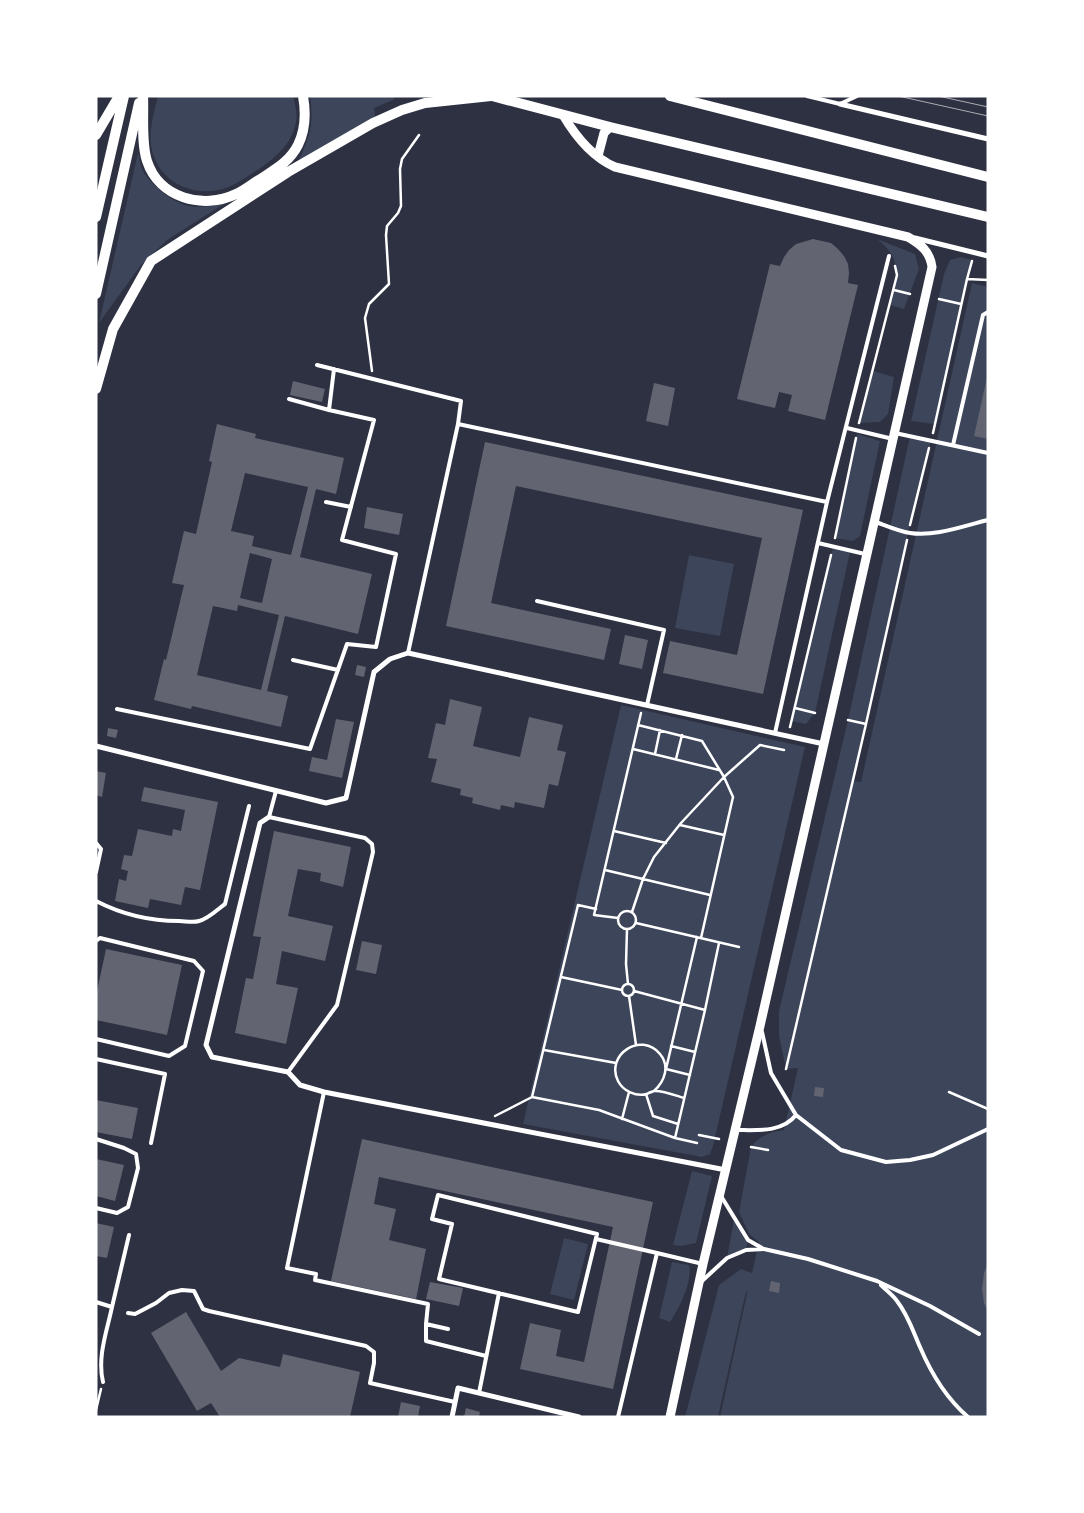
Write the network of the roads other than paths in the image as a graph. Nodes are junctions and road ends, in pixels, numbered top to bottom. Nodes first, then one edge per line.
1 (119, 96) edge
2 (124, 96) edge
3 (142, 96) edge
4 (302, 96) edge
5 (492, 96) edge
6 (670, 96) edge
7 (807, 96) edge
8 (857, 96) edge
9 (840, 104) junction
10 (563, 115) junction
11 (610, 127) junction
12 (96, 135) edge
13 (988, 140) edge
14 (598, 156) junction
15 (988, 177) edge
16 (96, 217) edge
17 (988, 217) edge
18 (908, 236) junction
19 (889, 256) dead end
20 (988, 256) edge
21 (96, 294) edge
22 (988, 312) edge
23 (317, 365) dead end
24 (334, 369) junction
25 (96, 389) edge
26 (289, 399) dead end
27 (329, 410) junction
28 (458, 424) junction
29 (847, 428) junction
30 (894, 436) junction
31 (953, 445) junction
32 (988, 453) edge
33 (326, 502) dead end
34 (828, 502) junction
35 (351, 507) junction
36 (988, 520) edge
37 (875, 522) junction
38 (818, 542) junction
39 (868, 555) junction
40 (536, 601) dead end
41 (408, 653) junction
42 (294, 660) dead end
43 (338, 670) junction
44 (645, 705) junction
45 (117, 709) dead end
46 (774, 733) junction
47 (825, 744) junction
48 (96, 746) edge
49 (276, 791) junction
50 (249, 806) dead end
51 (269, 817) junction
52 (96, 843) edge
53 (96, 872) edge
54 (96, 901) edge
55 (96, 941) edge
56 (760, 1026) junction
57 (96, 1039) edge
58 (96, 1059) edge
59 (288, 1072) junction
60 (324, 1092) junction
61 (796, 1116) junction
62 (988, 1129) edge
63 (736, 1130) junction
64 (96, 1138) edge
65 (151, 1143) dead end
66 (726, 1170) junction
67 (720, 1194) junction
68 (96, 1208) edge
69 (129, 1235) dead end
70 (596, 1240) junction
71 (764, 1249) junction
72 (657, 1253) junction
73 (704, 1264) junction
74 (877, 1281) junction
75 (699, 1283) junction
76 (499, 1293) junction
77 (96, 1302) edge
78 (112, 1307) junction
79 (128, 1313) dead end
80 (426, 1324) junction
81 (448, 1329) dead end
82 (979, 1334) dead end
83 (486, 1356) junction
84 (103, 1382) road end
85 (479, 1394) junction
86 (455, 1402) junction
87 (452, 1417) edge
88 (579, 1417) edge
89 (618, 1417) edge
90 (670, 1417) edge
91 (968, 1417) edge

1 - 12 main road
2 - 16 main road
3 - 4 main road
3 - 21 main road
5 - 10 main road
5 - 25 main road
6 - 15 main road
7 - 9 lane
8 - 9 lane
9 - 13 street
10 - 11 main road
10 - 14 street
11 - 14 street
11 - 17 main road
14 - 18 street
18 - 20 street
18 - 30 street
19 - 29 lane
22 - 31 lane
23 - 24 lane
24 - 27 lane
24 - 28 lane
26 - 27 lane
27 - 35 lane
28 - 34 lane
28 - 41 lane
29 - 30 lane
29 - 34 lane
30 - 31 lane
30 - 37 street
31 - 32 lane
33 - 35 lane
34 - 38 lane
35 - 43 lane
36 - 37 lane
37 - 39 street
38 - 39 lane
38 - 46 lane
39 - 47 street
40 - 44 lane
41 - 44 street
41 - 49 street
42 - 43 lane
43 - 45 lane
44 - 46 street
46 - 47 street
47 - 56 street
48 - 49 street
49 - 51 lane
50 - 54 lane
51 - 59 street
51 - 59 lane
52 - 53 lane
55 - 57 lane
56 - 61 lane
56 - 63 street
58 - 65 lane
59 - 60 street
60 - 66 street
60 - 80 lane
61 - 62 lane
61 - 63 lane
63 - 66 street
64 - 68 lane
66 - 67 street
67 - 71 lane
67 - 73 street
69 - 78 lane
70 - 72 lane
70 - 76 lane
70 - 76 lane
71 - 74 lane
71 - 75 lane
72 - 73 lane
72 - 89 lane
73 - 75 street
74 - 82 lane
74 - 91 lane
75 - 90 street
76 - 83 lane
77 - 78 lane
78 - 84 lane
79 - 86 lane
80 - 81 lane
80 - 83 lane
83 - 85 lane
85 - 86 street
85 - 88 street
86 - 87 street

